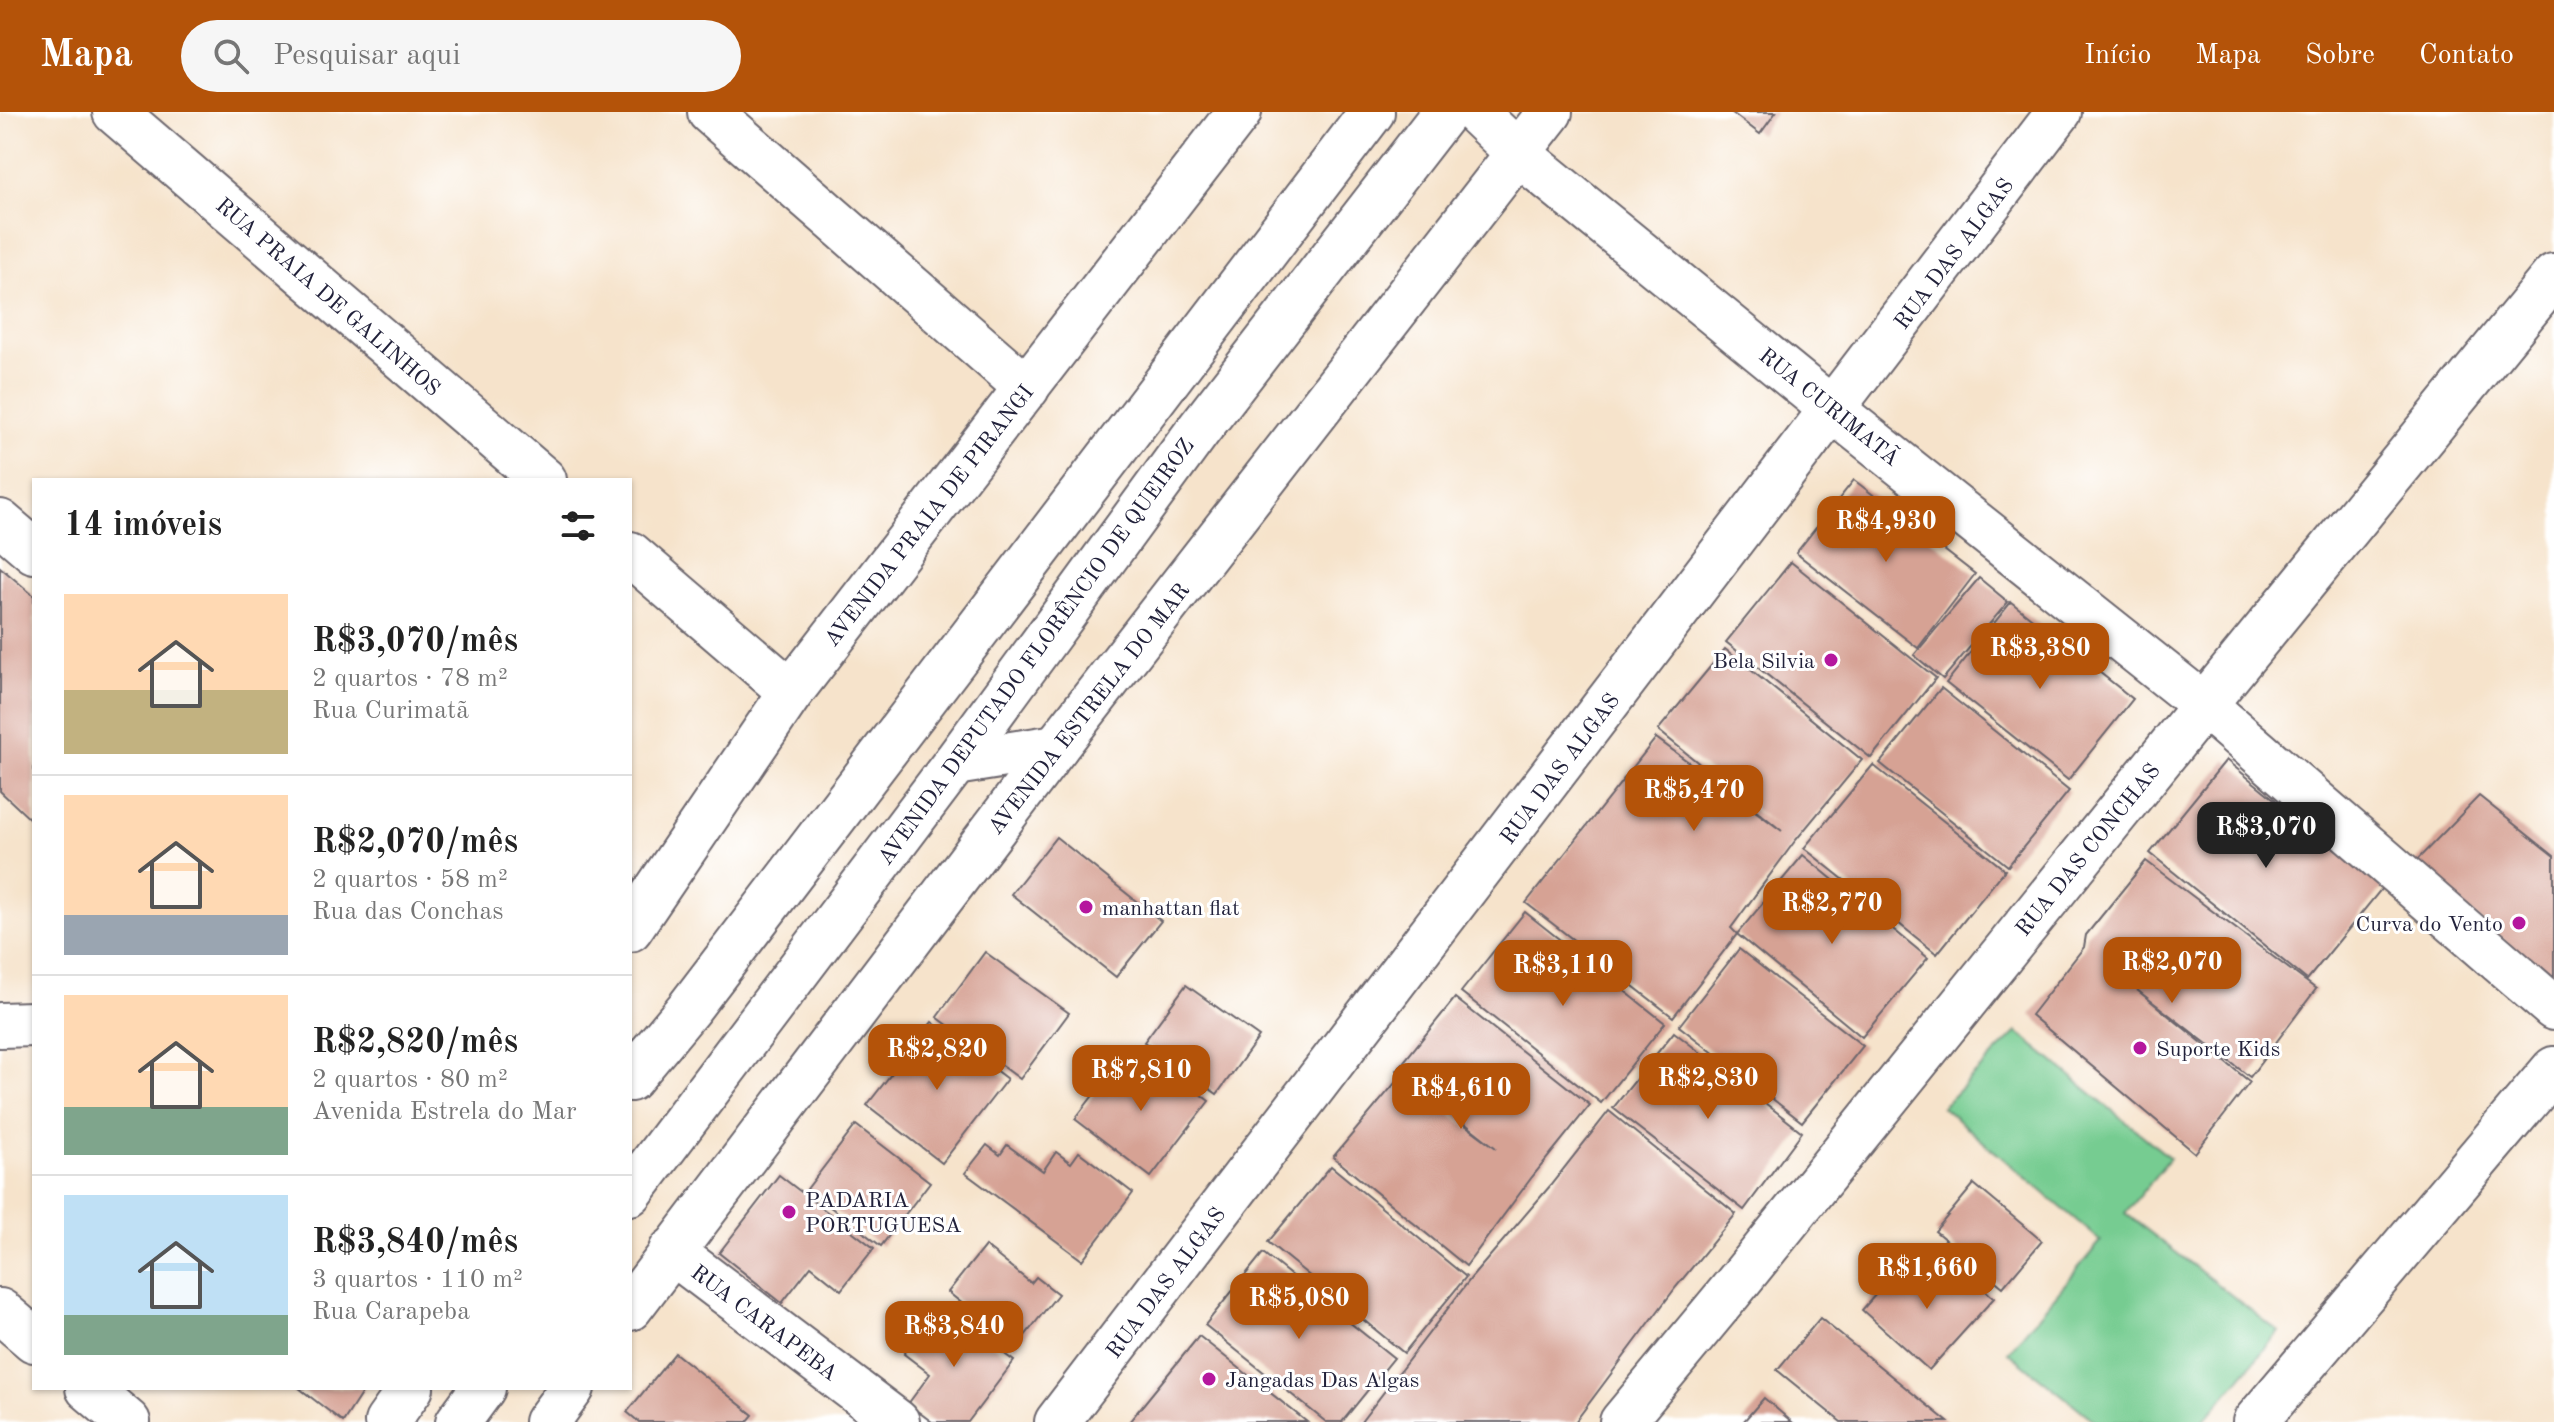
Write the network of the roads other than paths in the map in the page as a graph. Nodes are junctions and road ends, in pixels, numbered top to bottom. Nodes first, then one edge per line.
1 (115, 112) edge
2 (710, 112) edge
3 (1239, 112) edge
4 (1372, 112) edge
5 (1445, 112) edge
6 (1475, 112) edge
7 (1550, 112) edge
8 (2059, 112) edge
9 (1519, 154) junction
10 (2554, 276) edge
11 (1027, 388) junction
12 (1833, 410) junction
13 (542, 478) edge
14 (0, 522) edge
15 (32, 549) edge
16 (632, 556) edge
17 (791, 692) junction
18 (2204, 705) junction
19 (1056, 747) junction
20 (955, 763) junction
21 (632, 926) edge
22 (2554, 1008) edge
23 (32, 1024) edge
24 (0, 1025) edge
25 (2554, 1069) edge
26 (632, 1077) edge
27 (632, 1190) edge
28 (671, 1251) junction
29 (632, 1305) edge
30 (0, 1311) edge
31 (32, 1338) edge
32 (90, 1390) edge
33 (410, 1390) edge
34 (482, 1390) edge
35 (571, 1390) edge
36 (2266, 1418) edge
37 (125, 1421) edge
38 (387, 1422) edge
39 (458, 1422) edge
40 (547, 1422) edge
41 (897, 1422) edge
42 (1057, 1422) edge
43 (1622, 1422) edge

1 - 13 street, RUA PRAIA DE GALINHOS
2 - 11 street
3 - 11 street, AVENIDA PRAIA DE PIRANGI
4 - 26 street
5 - 20 street, AVENIDA DEPUTADO FLORÊNCIO DE QUEIROZ
6 - 9 street, RUA CURIMATÃ
7 - 9 street, AVENIDA ESTRELA DO MAR
8 - 12 street, RUA DAS ALGAS
9 - 12 street, RUA CURIMATÃ
9 - 19 street, AVENIDA ESTRELA DO MAR
10 - 18 street, RUA DAS CONCHAS
11 - 17 street, AVENIDA PRAIA DE PIRANGI
12 - 18 street, RUA CURIMATÃ
12 - 42 street, RUA DAS ALGAS
14 - 15 street
16 - 17 street
17 - 21 street, AVENIDA PRAIA DE PIRANGI
18 - 22 street, RUA CURIMATÃ
18 - 43 street, RUA DAS CONCHAS
19 - 20 street
19 - 28 street, AVENIDA ESTRELA DO MAR
20 - 27 street, AVENIDA DEPUTADO FLORÊNCIO DE QUEIROZ
23 - 24 street
25 - 36 street
28 - 29 street, AVENIDA ESTRELA DO MAR
28 - 41 street, RUA CARAPEBA
30 - 31 street
32 - 37 street
33 - 38 street
34 - 39 street
35 - 40 street

